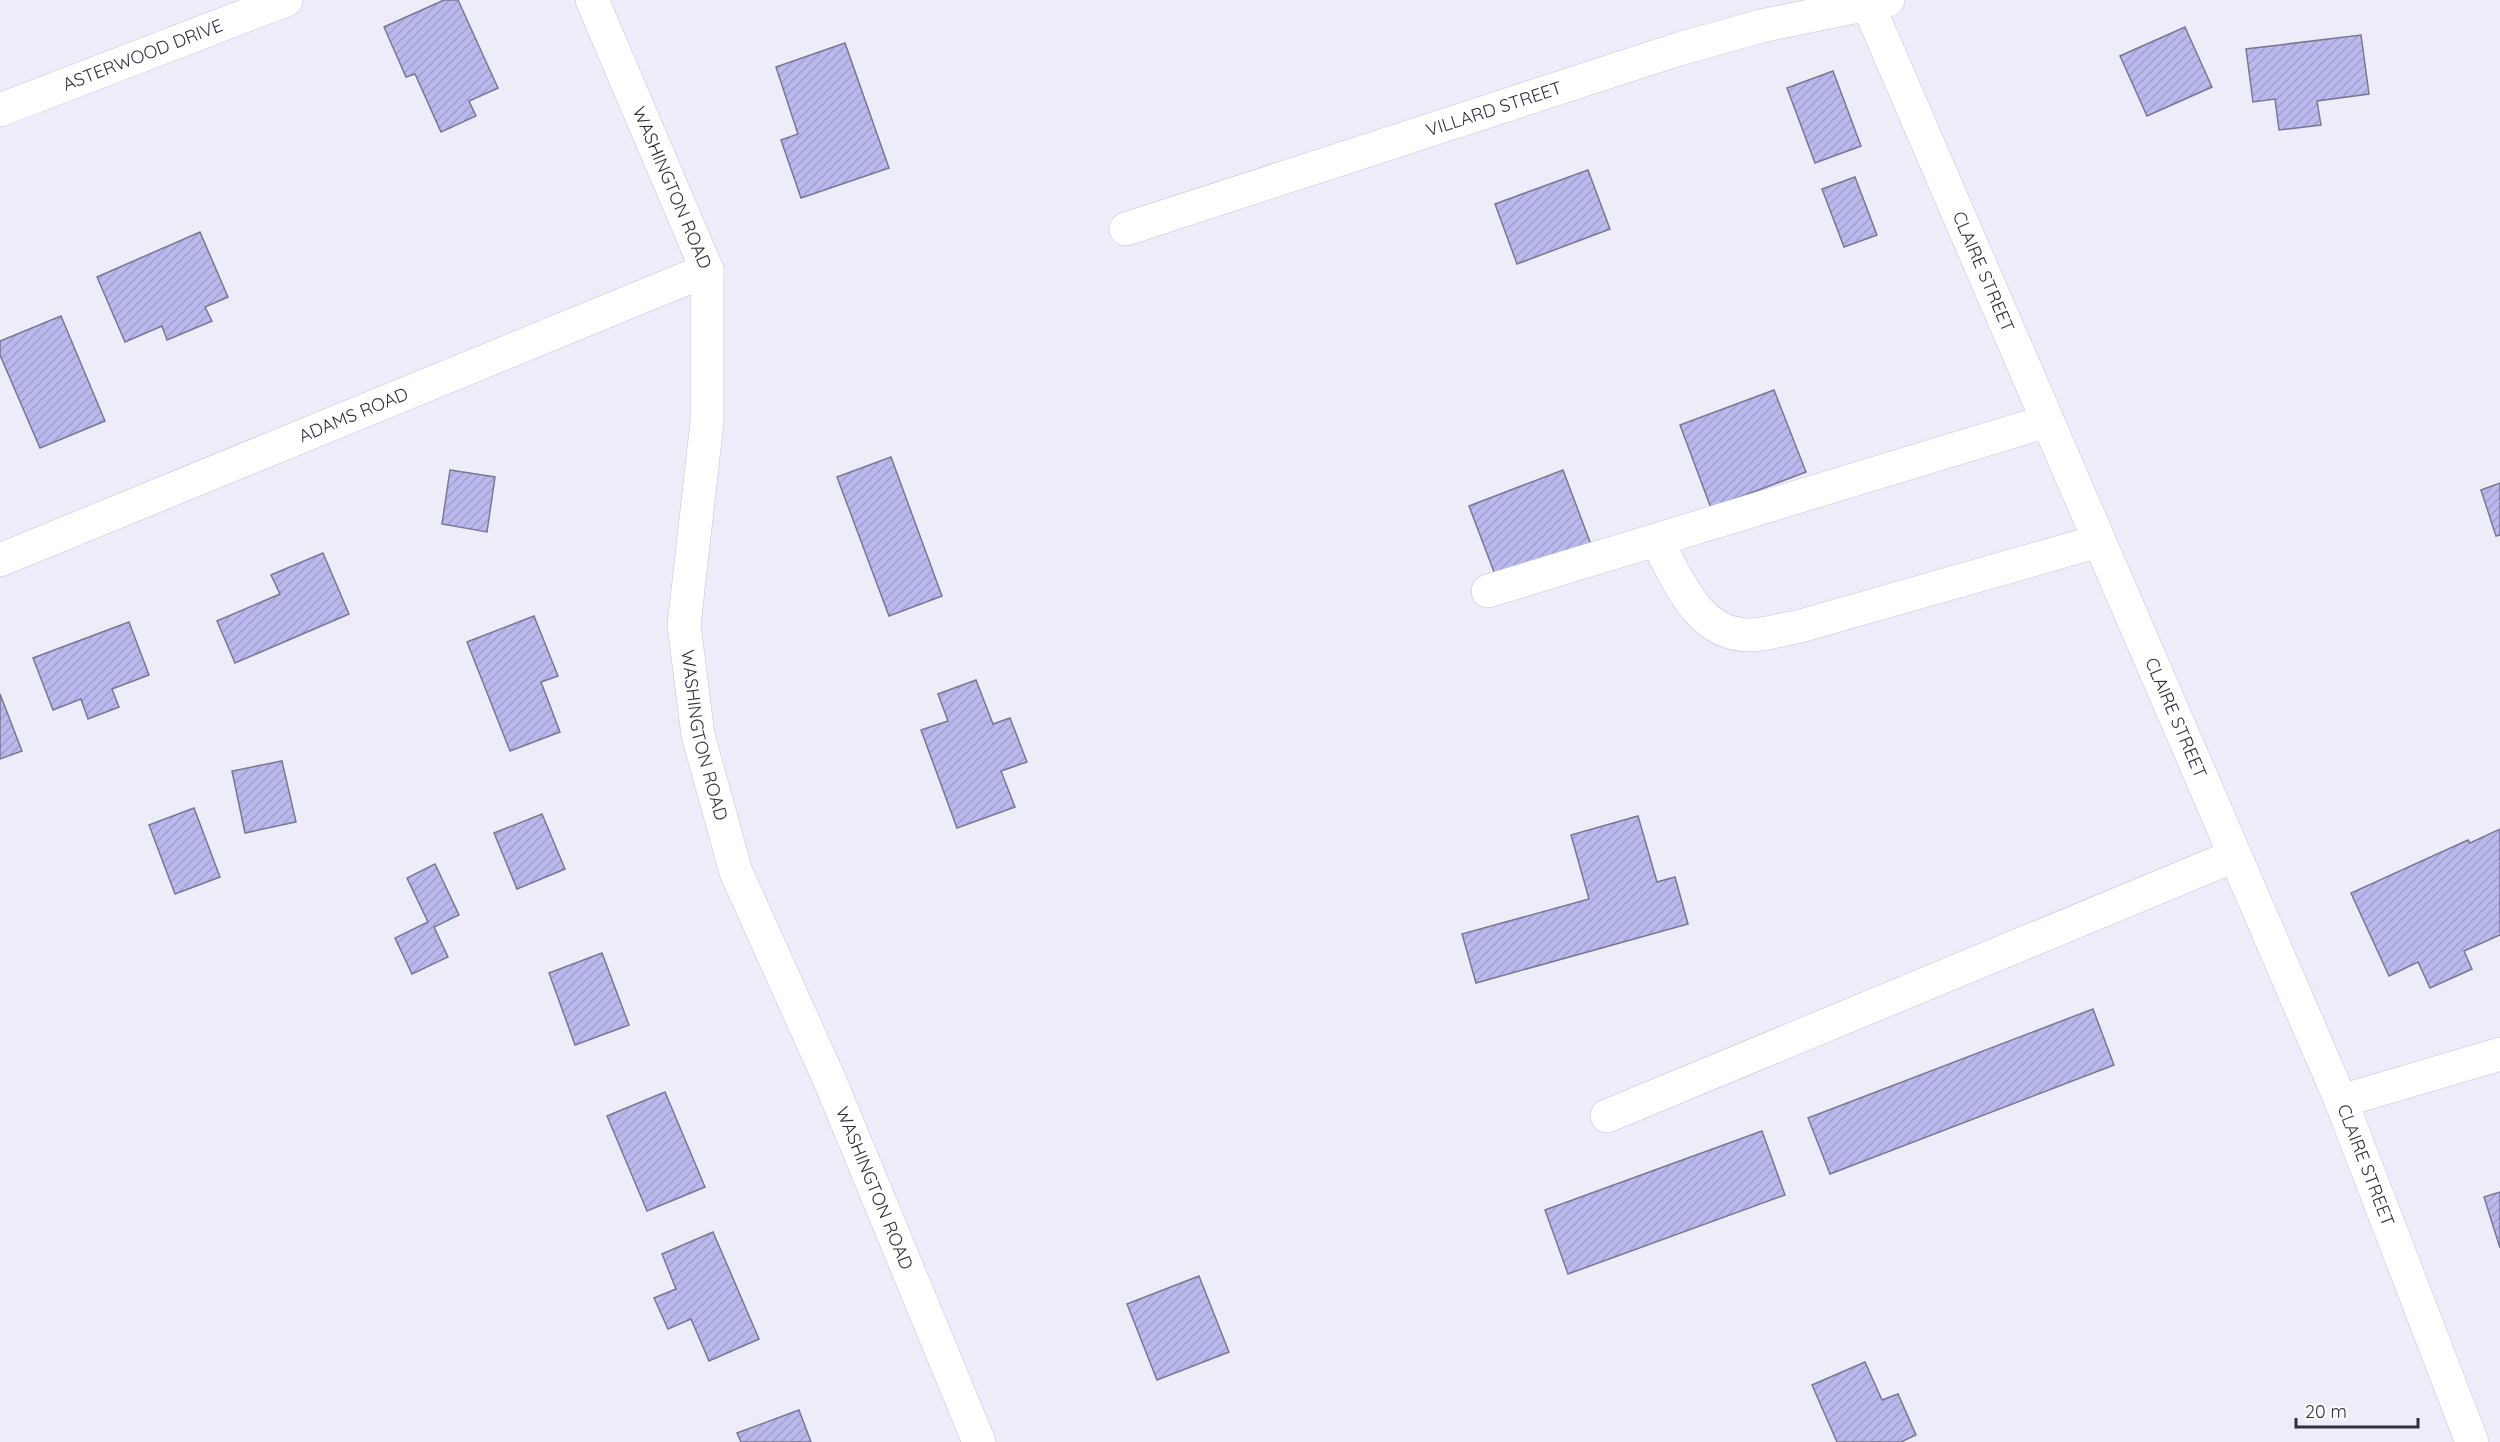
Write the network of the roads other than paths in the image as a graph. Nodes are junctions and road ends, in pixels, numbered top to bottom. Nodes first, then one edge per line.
1 (286, 0) edge
2 (592, 0) edge
3 (1874, 1) edge
4 (0, 110) edge
5 (1126, 229) dead end
6 (707, 270) junction
7 (2047, 421) junction
8 (1656, 540) junction
9 (2098, 541) junction
10 (0, 560) edge
11 (1488, 591) dead end
12 (2235, 856) junction
13 (2500, 1053) edge
14 (2341, 1101) junction
15 (1606, 1116) dead end
16 (979, 1442) edge
17 (2472, 1442) edge

1 - 4 street, ASTERWOOD DRIVE
2 - 6 street, WASHINGTON ROAD
3 - 5 street, VILLARD STREET
3 - 7 street, CLAIRE STREET
6 - 10 street, ADAMS ROAD
6 - 16 street, WASHINGTON ROAD
7 - 8 street
7 - 9 street, CLAIRE STREET
8 - 9 street
8 - 11 street
9 - 12 street, CLAIRE STREET
12 - 14 street, CLAIRE STREET
12 - 15 street
13 - 14 street
14 - 17 street, CLAIRE STREET

